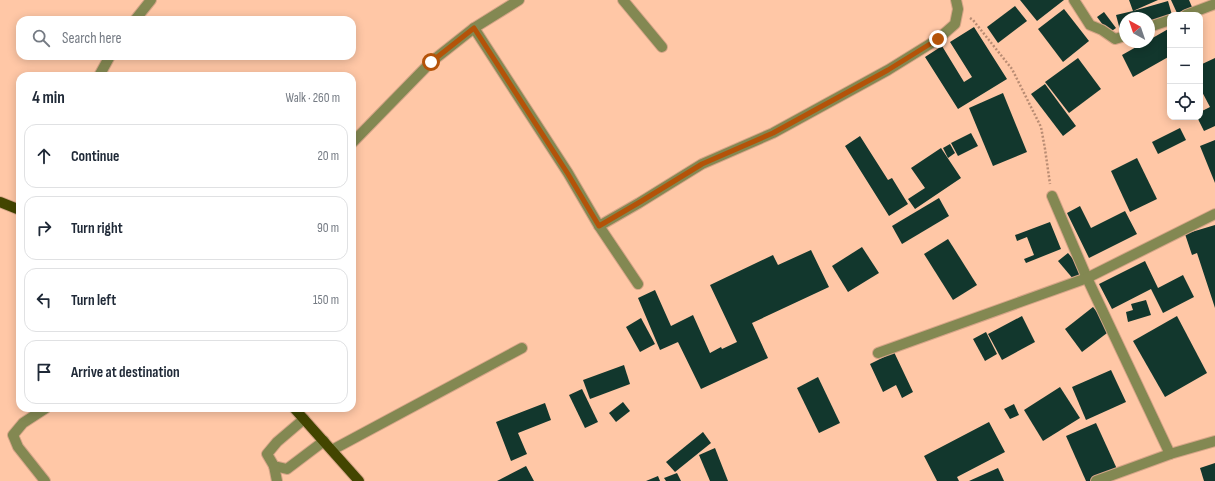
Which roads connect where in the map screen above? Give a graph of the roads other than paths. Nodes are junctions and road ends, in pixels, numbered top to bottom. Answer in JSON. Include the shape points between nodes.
{"nodes":[{"id":1,"x":151,"y":0,"type":"edge"},
{"id":2,"x":519,"y":0,"type":"edge"},
{"id":3,"x":623,"y":0,"type":"edge"},
{"id":4,"x":1074,"y":0,"type":"edge"},
{"id":5,"x":1215,"y":4,"type":"edge"},
{"id":6,"x":957,"y":5,"type":"edge"},
{"id":7,"x":1194,"y":12,"type":"edge"},
{"id":8,"x":138,"y":16,"type":"edge"},
{"id":9,"x":1167,"y":21,"type":"edge"},
{"id":10,"x":1155,"y":25,"type":"edge"},
{"id":11,"x":474,"y":28,"type":"junction"},
{"id":12,"x":1119,"y":38,"type":"edge"},
{"id":13,"x":662,"y":47,"type":"dead end"},
{"id":14,"x":108,"y":60,"type":"edge"},
{"id":15,"x":101,"y":72,"type":"edge"},
{"id":16,"x":356,"y":139,"type":"edge"},
{"id":17,"x":1052,"y":196,"type":"road end"},
{"id":18,"x":0,"y":202,"type":"edge"},
{"id":19,"x":16,"y":208,"type":"edge"},
{"id":20,"x":1215,"y":214,"type":"edge"},
{"id":21,"x":599,"y":226,"type":"junction"},
{"id":22,"x":1087,"y":278,"type":"junction"},
{"id":23,"x":638,"y":284,"type":"dead end"},
{"id":24,"x":522,"y":348,"type":"dead end"},
{"id":25,"x":878,"y":353,"type":"dead end"},
{"id":26,"x":40,"y":412,"type":"edge"},
{"id":27,"x":298,"y":412,"type":"edge"},
{"id":28,"x":304,"y":419,"type":"junction"},
{"id":29,"x":324,"y":441,"type":"junction"},
{"id":30,"x":1215,"y":441,"type":"edge"},
{"id":31,"x":332,"y":450,"type":"junction"},
{"id":32,"x":1170,"y":454,"type":"junction"},
{"id":33,"x":274,"y":466,"type":"junction"},
{"id":34,"x":45,"y":481,"type":"edge"},
{"id":35,"x":277,"y":481,"type":"edge"},
{"id":36,"x":359,"y":481,"type":"edge"},
{"id":37,"x":1096,"y":481,"type":"edge"}],
"edges":[{"from":1,"to":8,"type":"street"},
{"from":2,"to":11,"type":"street"},
{"from":3,"to":13,"type":"street"},
{"from":4,"to":12,"type":"street","via":[[1090,25],[1115,39]]},
{"from":5,"to":7,"type":"street"},
{"from":6,"to":21,"type":"street","via":[[955,24],[938,39],[888,70],[773,133],[702,164]]},
{"from":9,"to":10,"type":"street"},
{"from":11,"to":16,"type":"street","via":[[431,62]]},
{"from":11,"to":21,"type":"street"},
{"from":14,"to":15,"type":"street"},
{"from":17,"to":22,"type":"street"},
{"from":18,"to":19,"type":"main road"},
{"from":20,"to":22,"type":"street"},
{"from":21,"to":23,"type":"street"},
{"from":22,"to":25,"type":"street"},
{"from":22,"to":32,"type":"street"},
{"from":24,"to":31,"type":"street"},
{"from":26,"to":34,"type":"street","via":[[23,423],[13,436],[18,447]]},
{"from":27,"to":28,"type":"main road"},
{"from":28,"to":29,"type":"main road"},
{"from":28,"to":33,"type":"street","via":[[267,454]]},
{"from":29,"to":31,"type":"main road"},
{"from":29,"to":33,"type":"street","via":[[287,468]]},
{"from":30,"to":32,"type":"street"},
{"from":31,"to":36,"type":"main road"},
{"from":32,"to":37,"type":"street"},
{"from":33,"to":35,"type":"street"}]}
